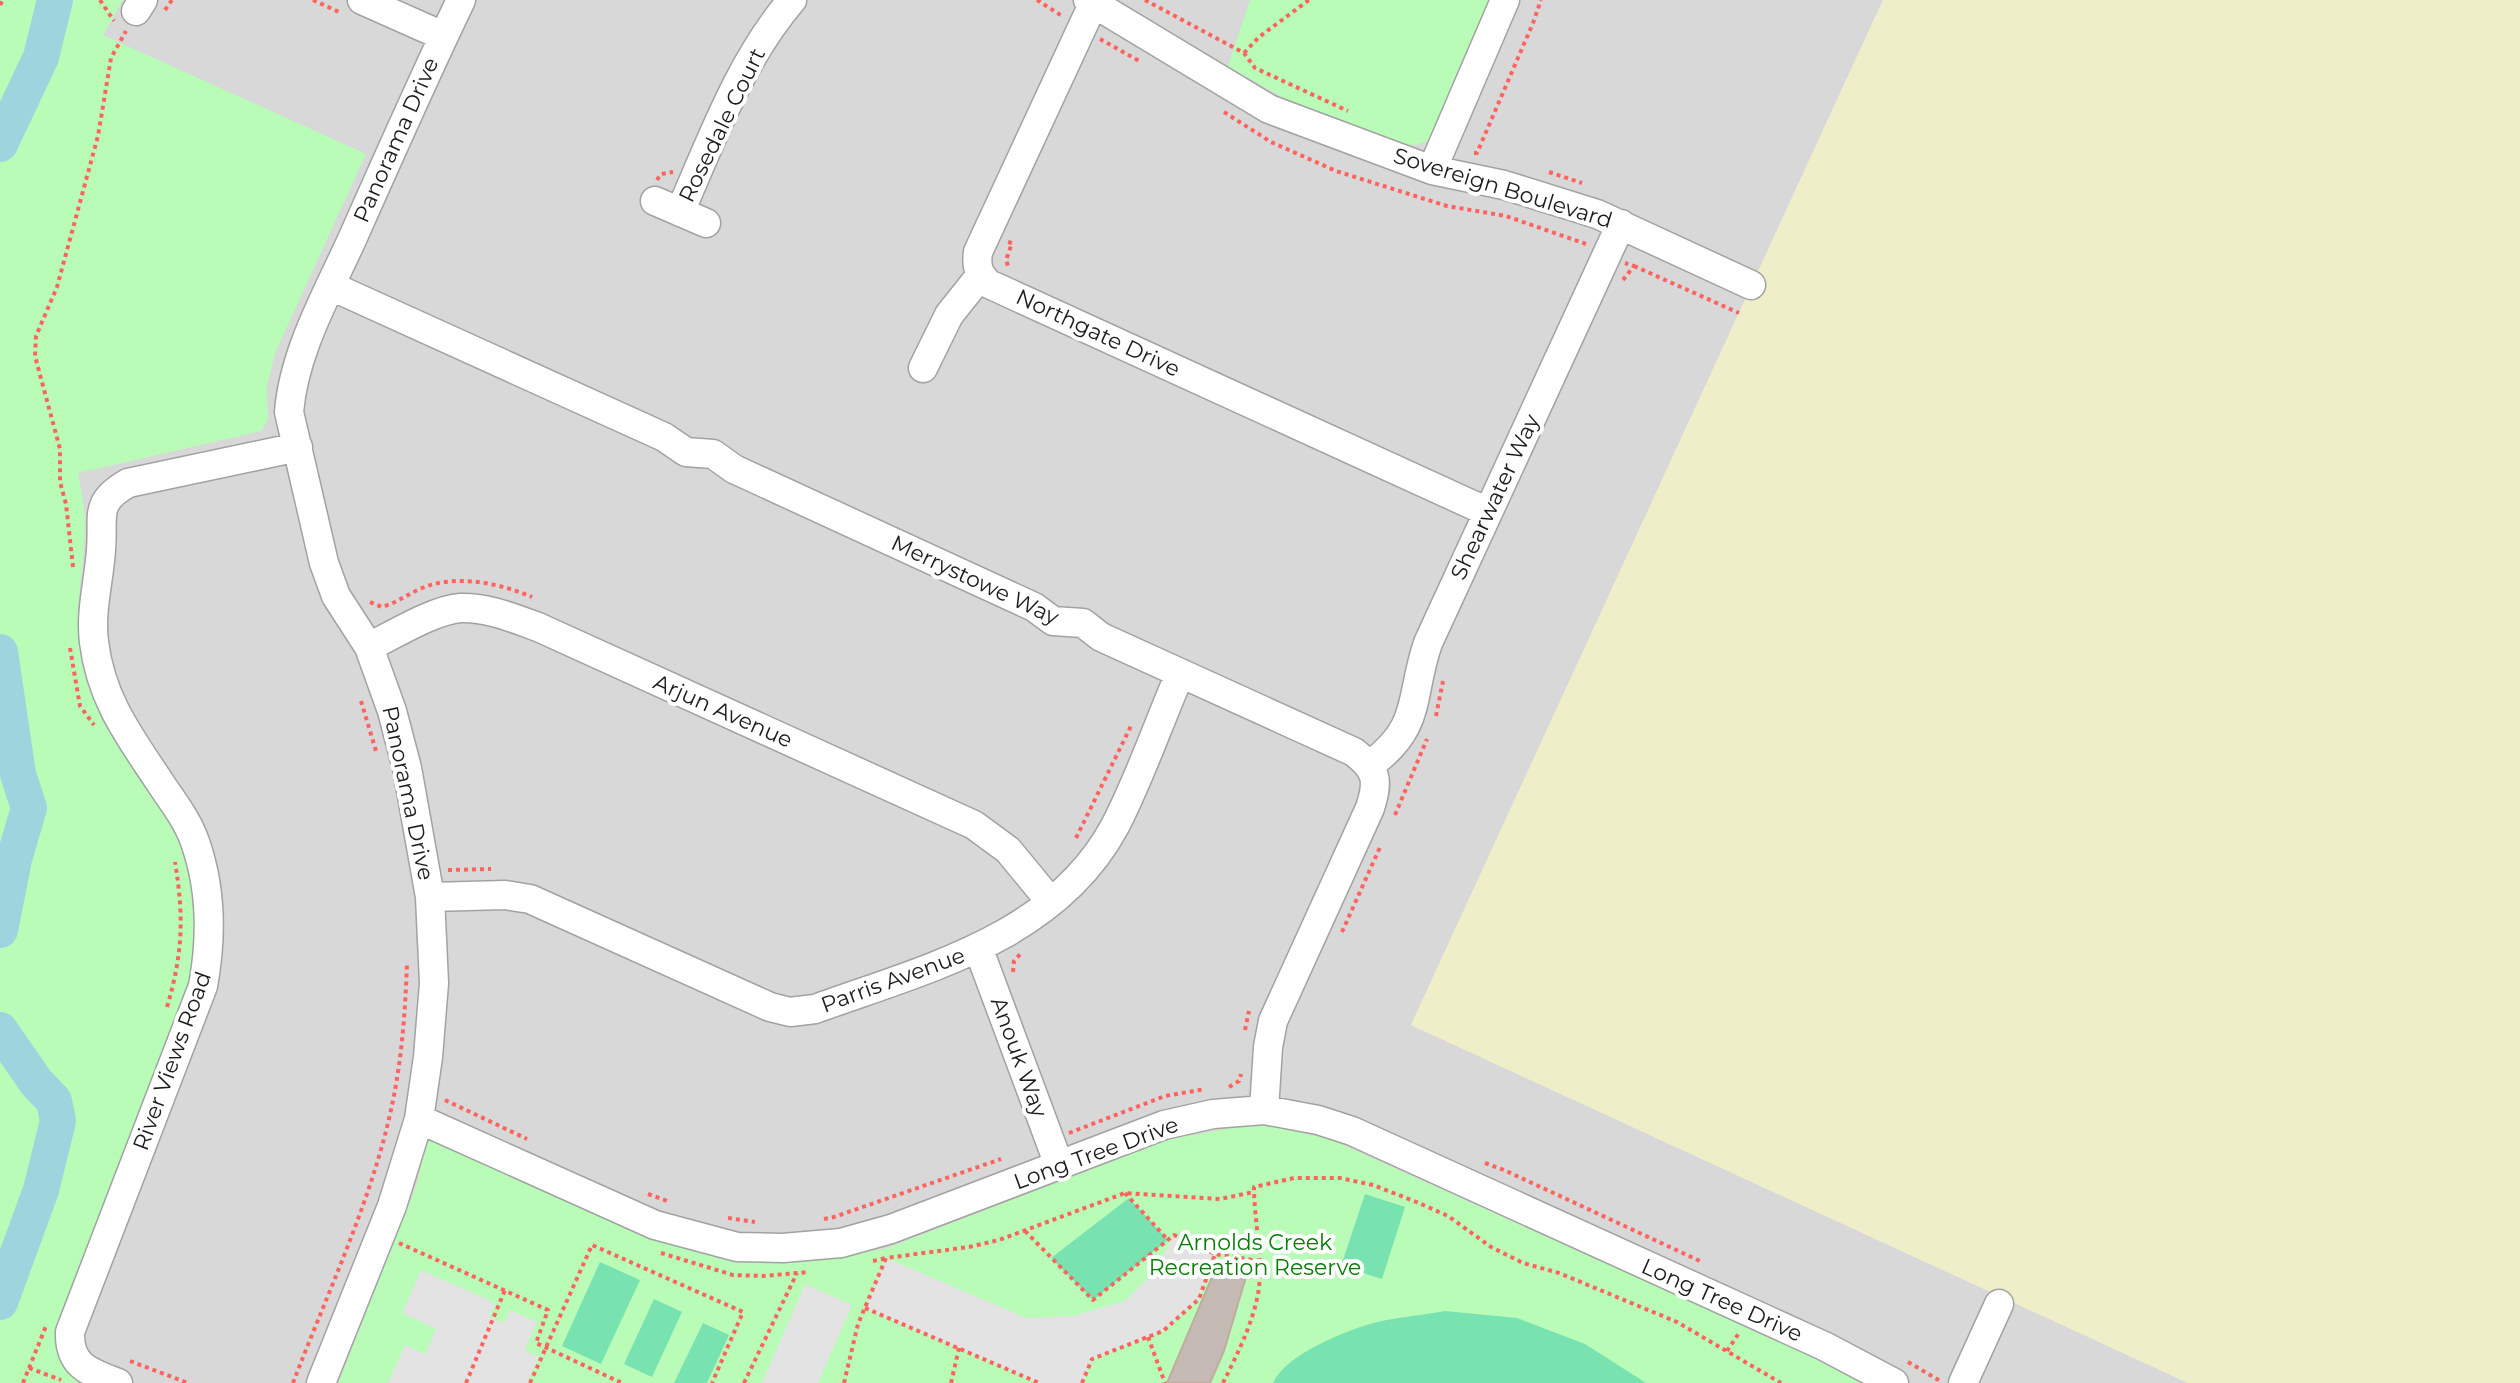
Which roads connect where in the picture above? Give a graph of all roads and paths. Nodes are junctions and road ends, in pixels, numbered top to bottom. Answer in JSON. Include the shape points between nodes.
{"nodes":[{"id":1,"x":3,"y":0,"type":"edge"},
{"id":2,"x":362,"y":0,"type":"edge"},
{"id":3,"x":461,"y":0,"type":"edge"},
{"id":4,"x":792,"y":0,"type":"edge"},
{"id":5,"x":1145,"y":0,"type":"edge"},
{"id":6,"x":1309,"y":0,"type":"edge"},
{"id":7,"x":1505,"y":0,"type":"edge"},
{"id":8,"x":1541,"y":0,"type":"edge"},
{"id":9,"x":1090,"y":2,"type":"edge"},
{"id":10,"x":0,"y":5,"type":"edge"},
{"id":11,"x":443,"y":36,"type":"junction"},
{"id":12,"x":1244,"y":53,"type":"junction"},
{"id":13,"x":1361,"y":117,"type":"dead end"},
{"id":14,"x":1437,"y":158,"type":"junction"},
{"id":15,"x":680,"y":212,"type":"dead end"},
{"id":16,"x":1621,"y":224,"type":"junction"},
{"id":17,"x":987,"y":233,"type":"junction"},
{"id":18,"x":1634,"y":266,"type":"dead end"},
{"id":19,"x":1017,"y":274,"type":"dead end"},
{"id":20,"x":980,"y":276,"type":"junction"},
{"id":21,"x":1751,"y":285,"type":"dead end"},
{"id":22,"x":331,"y":286,"type":"junction"},
{"id":23,"x":1739,"y":313,"type":"dead end"},
{"id":24,"x":923,"y":368,"type":"dead end"},
{"id":25,"x":298,"y":447,"type":"junction"},
{"id":26,"x":1488,"y":512,"type":"junction"},
{"id":27,"x":533,"y":598,"type":"dead end"},
{"id":28,"x":366,"y":599,"type":"dead end"},
{"id":29,"x":369,"y":647,"type":"junction"},
{"id":30,"x":1180,"y":674,"type":"junction"},
{"id":31,"x":358,"y":692,"type":"dead end"},
{"id":32,"x":1135,"y":717,"type":"dead end"},
{"id":33,"x":379,"y":762,"type":"dead end"},
{"id":34,"x":1370,"y":765,"type":"junction"},
{"id":35,"x":1072,"y":845,"type":"dead end"},
{"id":36,"x":499,"y":869,"type":"dead end"},
{"id":37,"x":443,"y":897,"type":"junction"},
{"id":38,"x":1050,"y":901,"type":"junction"},
{"id":39,"x":1030,"y":947,"type":"dead end"},
{"id":40,"x":979,"y":950,"type":"junction"},
{"id":41,"x":408,"y":958,"type":"dead end"},
{"id":42,"x":1012,"y":976,"type":"dead end"},
{"id":43,"x":1251,"y":1007,"type":"dead end"},
{"id":44,"x":1245,"y":1034,"type":"dead end"},
{"id":45,"x":1243,"y":1065,"type":"dead end"},
{"id":46,"x":441,"y":1088,"type":"dead end"},
{"id":47,"x":1220,"y":1088,"type":"dead end"},
{"id":48,"x":1206,"y":1089,"type":"dead end"},
{"id":49,"x":1264,"y":1110,"type":"junction"},
{"id":50,"x":419,"y":1119,"type":"junction"},
{"id":51,"x":535,"y":1143,"type":"dead end"},
{"id":52,"x":1055,"y":1153,"type":"junction"},
{"id":53,"x":1008,"y":1157,"type":"dead end"},
{"id":54,"x":644,"y":1192,"type":"dead end"},
{"id":55,"x":1254,"y":1192,"type":"junction"},
{"id":56,"x":1125,"y":1193,"type":"junction"},
{"id":57,"x":671,"y":1203,"type":"dead end"},
{"id":58,"x":725,"y":1218,"type":"dead end"},
{"id":59,"x":822,"y":1219,"type":"dead end"},
{"id":60,"x":764,"y":1222,"type":"dead end"},
{"id":61,"x":1024,"y":1230,"type":"junction"},
{"id":62,"x":395,"y":1236,"type":"dead end"},
{"id":63,"x":1168,"y":1240,"type":"junction"},
{"id":64,"x":659,"y":1253,"type":"dead end"},
{"id":65,"x":1215,"y":1254,"type":"junction"},
{"id":66,"x":886,"y":1258,"type":"junction"},
{"id":67,"x":872,"y":1261,"type":"dead end"},
{"id":68,"x":1259,"y":1261,"type":"junction"},
{"id":69,"x":820,"y":1271,"type":"dead end"},
{"id":70,"x":797,"y":1273,"type":"junction"},
{"id":71,"x":505,"y":1290,"type":"junction"},
{"id":72,"x":1999,"y":1304,"type":"dead end"},
{"id":73,"x":865,"y":1308,"type":"junction"},
{"id":74,"x":1148,"y":1337,"type":"junction"},
{"id":75,"x":546,"y":1348,"type":"junction"},
{"id":76,"x":959,"y":1348,"type":"junction"},
{"id":77,"x":29,"y":1368,"type":"dead end"},
{"id":78,"x":121,"y":1371,"type":"edge"},
{"id":79,"x":69,"y":1383,"type":"edge"},
{"id":80,"x":188,"y":1383,"type":"edge"},
{"id":81,"x":293,"y":1383,"type":"edge"},
{"id":82,"x":321,"y":1383,"type":"edge"},
{"id":83,"x":466,"y":1383,"type":"edge"},
{"id":84,"x":530,"y":1383,"type":"edge"},
{"id":85,"x":622,"y":1383,"type":"edge"},
{"id":86,"x":712,"y":1383,"type":"edge"},
{"id":87,"x":744,"y":1383,"type":"edge"},
{"id":88,"x":844,"y":1383,"type":"edge"},
{"id":89,"x":951,"y":1383,"type":"edge"},
{"id":90,"x":1039,"y":1383,"type":"edge"},
{"id":91,"x":1082,"y":1383,"type":"edge"},
{"id":92,"x":1165,"y":1383,"type":"edge"},
{"id":93,"x":1223,"y":1383,"type":"edge"},
{"id":94,"x":1781,"y":1383,"type":"edge"},
{"id":95,"x":1894,"y":1383,"type":"edge"},
{"id":96,"x":1963,"y":1383,"type":"edge"}],
"edges":[{"from":1,"to":10,"type":"path"},
{"from":2,"to":11,"type":"street"},
{"from":3,"to":11,"type":"street","name":"Panorama Drive"},
{"from":4,"to":15,"type":"street","name":"Rosedale Court","via":[[760,43]]},
{"from":5,"to":12,"type":"path"},
{"from":6,"to":12,"type":"path"},
{"from":7,"to":14,"type":"street"},
{"from":8,"to":14,"type":"path","via":[[1477,153]]},
{"from":9,"to":14,"type":"street","name":"Sovereign Boulevard","via":[[1269,109]]},
{"from":9,"to":17,"type":"street"},
{"from":11,"to":22,"type":"street","name":"Panorama Drive"},
{"from":12,"to":13,"type":"path","via":[[1255,68]]},
{"from":14,"to":16,"type":"street","name":"Sovereign Boulevard"},
{"from":16,"to":21,"type":"street","name":"Sovereign Boulevard"},
{"from":16,"to":26,"type":"street","name":"Shearwater Way"},
{"from":17,"to":19,"type":"path","via":[[1012,243],[1006,260]]},
{"from":17,"to":20,"type":"street","via":[[978,252]]},
{"from":18,"to":23,"type":"path"},
{"from":20,"to":24,"type":"street","via":[[949,315]]},
{"from":20,"to":26,"type":"street","name":"Northgate Drive"},
{"from":22,"to":25,"type":"street","name":"Panorama Drive","via":[[291,387],[289,412]]},
{"from":22,"to":30,"type":"street","name":"Merrystowe Way","via":[[664,437],[686,452],[713,454],[734,469],[1034,607],[1053,621],[1083,623],[1101,637]]},
{"from":25,"to":29,"type":"street","name":"Panorama Drive","via":[[324,563],[336,596]]},
{"from":25,"to":78,"type":"street","name":"River Views Road","via":[[128,483],[103,504],[93,638],[99,669],[119,721],[194,839],[210,912],[203,986],[70,1332],[76,1361],[88,1371]]},
{"from":26,"to":34,"type":"street","name":"Shearwater Way","via":[[1428,643],[1400,739]]},
{"from":27,"to":28,"type":"path","via":[[491,584],[464,582],[424,587],[382,607]]},
{"from":29,"to":37,"type":"street","name":"Panorama Drive"},
{"from":29,"to":38,"type":"street","name":"Arjun Avenue","via":[[459,608],[499,612],[974,825],[1008,850]]},
{"from":30,"to":34,"type":"street","name":"Merrystowe Way","via":[[1354,752]]},
{"from":30,"to":38,"type":"street","name":"Parris Avenue","via":[[1115,825],[1077,878]]},
{"from":31,"to":33,"type":"path"},
{"from":32,"to":35,"type":"path"},
{"from":34,"to":49,"type":"street","via":[[1375,792],[1370,808],[1273,1021]]},
{"from":36,"to":37,"type":"path","via":[[448,870]]},
{"from":37,"to":40,"type":"street","name":"Parris Avenue","via":[[530,899],[790,1012],[815,1009]]},
{"from":37,"to":50,"type":"street","name":"Panorama Drive"},
{"from":38,"to":40,"type":"street","name":"Parris Avenue","via":[[1021,926]]},
{"from":39,"to":42,"type":"path","via":[[1014,961]]},
{"from":40,"to":52,"type":"street","name":"Anouk Way"},
{"from":41,"to":81,"type":"path","via":[[403,1045],[376,1167]]},
{"from":43,"to":44,"type":"path"},
{"from":45,"to":47,"type":"path","via":[[1233,1087]]},
{"from":46,"to":51,"type":"path","via":[[443,1099],[452,1105]]},
{"from":48,"to":52,"type":"path","via":[[1165,1096],[1077,1129]]},
{"from":49,"to":52,"type":"street","name":"Long Tree Drive","via":[[1213,1114]]},
{"from":49,"to":95,"type":"street","name":"Long Tree Drive","via":[[1352,1131],[1824,1346]]},
{"from":50,"to":52,"type":"street","name":"Long Tree Drive","via":[[655,1225],[737,1247],[841,1243],[891,1229]]},
{"from":50,"to":82,"type":"street","name":"Panorama Drive","via":[[392,1206]]},
{"from":53,"to":59,"type":"path"},
{"from":54,"to":57,"type":"path"},
{"from":55,"to":56,"type":"path","via":[[1220,1199]]},
{"from":55,"to":68,"type":"path"},
{"from":55,"to":94,"type":"path","via":[[1254,1187],[1294,1178],[1340,1178],[1373,1185],[1448,1216],[1523,1263],[1677,1322]]},
{"from":56,"to":61,"type":"path"},
{"from":56,"to":63,"type":"path"},
{"from":58,"to":60,"type":"path"},
{"from":61,"to":63,"type":"path","via":[[1093,1300]]},
{"from":61,"to":66,"type":"path","via":[[969,1247]]},
{"from":62,"to":71,"type":"path","via":[[393,1241]]},
{"from":63,"to":65,"type":"path","via":[[1174,1235]]},
{"from":64,"to":70,"type":"path","via":[[733,1275]]},
{"from":65,"to":68,"type":"path"},
{"from":65,"to":74,"type":"path","via":[[1199,1299],[1163,1331]]},
{"from":66,"to":67,"type":"path"},
{"from":66,"to":73,"type":"path"},
{"from":68,"to":93,"type":"path","via":[[1258,1293]]},
{"from":69,"to":70,"type":"path"},
{"from":70,"to":87,"type":"path"},
{"from":71,"to":75,"type":"path","via":[[548,1310],[536,1343]]},
{"from":71,"to":83,"type":"path"},
{"from":72,"to":96,"type":"street"},
{"from":73,"to":76,"type":"path"},
{"from":73,"to":88,"type":"path"},
{"from":74,"to":91,"type":"path","via":[[1092,1359]]},
{"from":74,"to":92,"type":"path"},
{"from":75,"to":84,"type":"path"},
{"from":75,"to":85,"type":"path"},
{"from":75,"to":86,"type":"path","via":[[592,1245],[743,1312]]},
{"from":76,"to":89,"type":"path"},
{"from":76,"to":90,"type":"path"},
{"from":77,"to":79,"type":"path"},
{"from":78,"to":80,"type":"path"}]}
